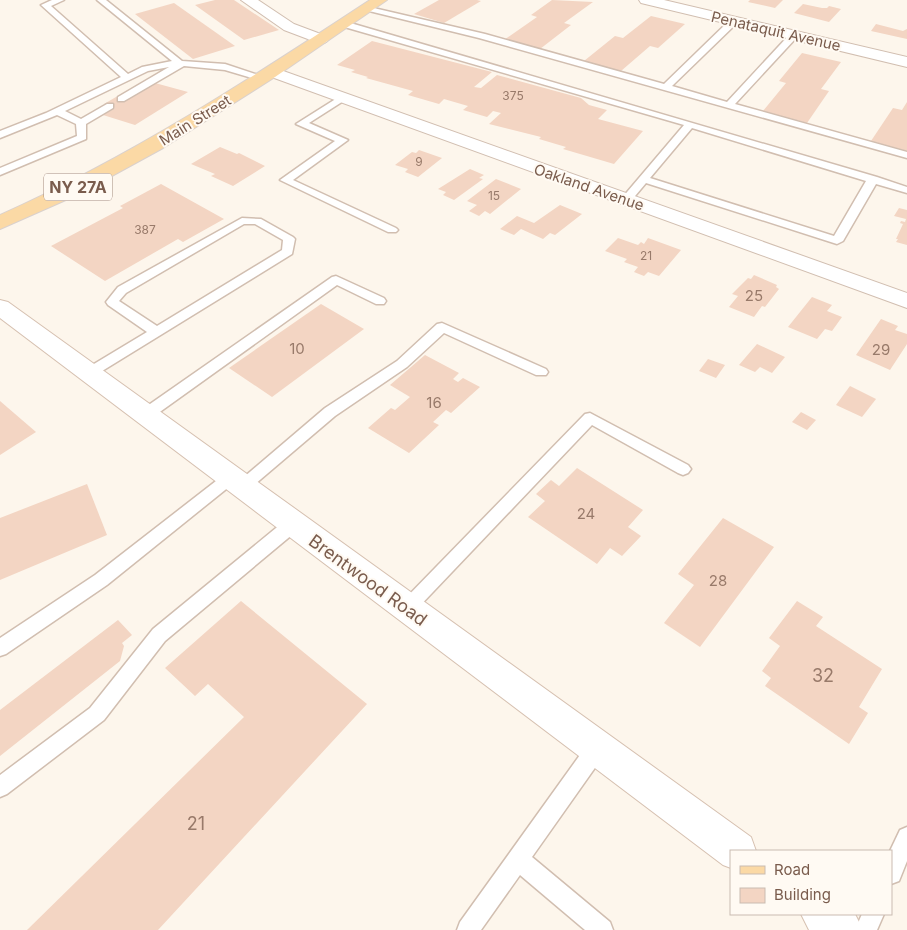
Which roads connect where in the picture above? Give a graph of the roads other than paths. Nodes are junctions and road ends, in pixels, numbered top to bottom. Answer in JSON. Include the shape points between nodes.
{"nodes":[{"id":1,"x":60,"y":0,"type":"edge"},
{"id":2,"x":101,"y":0,"type":"edge"},
{"id":3,"x":248,"y":0,"type":"edge"},
{"id":4,"x":646,"y":0,"type":"edge"},
{"id":5,"x":374,"y":4,"type":"edge"},
{"id":6,"x":734,"y":21,"type":"junction"},
{"id":7,"x":344,"y":24,"type":"junction"},
{"id":8,"x":794,"y":35,"type":"junction"},
{"id":9,"x":320,"y":40,"type":"junction"},
{"id":10,"x":907,"y":62,"type":"edge"},
{"id":11,"x":181,"y":64,"type":"junction"},
{"id":12,"x":267,"y":75,"type":"junction"},
{"id":13,"x":127,"y":77,"type":"junction"},
{"id":14,"x":666,"y":87,"type":"junction"},
{"id":15,"x":342,"y":98,"type":"junction"},
{"id":16,"x":121,"y":99,"type":"dead end"},
{"id":17,"x":729,"y":105,"type":"junction"},
{"id":18,"x":110,"y":106,"type":"dead end"},
{"id":19,"x":57,"y":111,"type":"junction"},
{"id":20,"x":81,"y":123,"type":"junction"},
{"id":21,"x":690,"y":124,"type":"junction"},
{"id":22,"x":0,"y":135,"type":"edge"},
{"id":23,"x":907,"y":156,"type":"edge"},
{"id":24,"x":0,"y":172,"type":"edge"},
{"id":25,"x":644,"y":178,"type":"junction"},
{"id":26,"x":872,"y":180,"type":"junction"},
{"id":27,"x":907,"y":190,"type":"edge"},
{"id":28,"x":626,"y":200,"type":"junction"},
{"id":29,"x":0,"y":223,"type":"edge"},
{"id":30,"x":392,"y":230,"type":"dead end"},
{"id":31,"x":380,"y":301,"type":"dead end"},
{"id":32,"x":907,"y":301,"type":"edge"},
{"id":33,"x":0,"y":307,"type":"edge"},
{"id":34,"x":157,"y":332,"type":"junction"},
{"id":35,"x":541,"y":372,"type":"dead end"},
{"id":36,"x":89,"y":373,"type":"junction"},
{"id":37,"x":145,"y":415,"type":"junction"},
{"id":38,"x":683,"y":469,"type":"dead end"},
{"id":39,"x":236,"y":482,"type":"junction"},
{"id":40,"x":293,"y":524,"type":"junction"},
{"id":41,"x":407,"y":608,"type":"junction"},
{"id":42,"x":0,"y":648,"type":"edge"},
{"id":43,"x":597,"y":748,"type":"junction"},
{"id":44,"x":0,"y":787,"type":"edge"},
{"id":45,"x":907,"y":837,"type":"edge"},
{"id":46,"x":735,"y":850,"type":"edge"},
{"id":47,"x":518,"y":859,"type":"junction"},
{"id":48,"x":892,"y":872,"type":"edge"},
{"id":49,"x":822,"y":915,"type":"edge"},
{"id":50,"x":873,"y":915,"type":"edge"},
{"id":51,"x":468,"y":930,"type":"edge"},
{"id":52,"x":602,"y":930,"type":"edge"},
{"id":53,"x":843,"y":930,"type":"edge"},
{"id":54,"x":866,"y":930,"type":"edge"}],
"edges":[{"from":1,"to":13,"type":"lane","via":[[45,5]]},
{"from":2,"to":11,"type":"lane"},
{"from":3,"to":9,"type":"street","via":[[289,27]]},
{"from":4,"to":6,"type":"street","name":"Penataquit Avenue"},
{"from":5,"to":7,"type":"main road","name":"Main Street","number":"NY 27A"},
{"from":5,"to":14,"type":"lane"},
{"from":6,"to":8,"type":"street","name":"Penataquit Avenue"},
{"from":6,"to":14,"type":"lane"},
{"from":7,"to":9,"type":"main road","name":"Main Street","number":"NY 27A"},
{"from":7,"to":21,"type":"lane"},
{"from":8,"to":10,"type":"street","name":"Penataquit Avenue"},
{"from":8,"to":17,"type":"lane"},
{"from":9,"to":12,"type":"main road","name":"Main Street","number":"NY 27A"},
{"from":11,"to":12,"type":"lane","via":[[220,66]]},
{"from":11,"to":13,"type":"lane","via":[[144,69]]},
{"from":11,"to":16,"type":"lane"},
{"from":12,"to":15,"type":"street","name":"Oakland Avenue"},
{"from":12,"to":29,"type":"main road","name":"Main Street","number":"NY 27A","via":[[153,146]]},
{"from":13,"to":19,"type":"lane"},
{"from":14,"to":17,"type":"lane"},
{"from":15,"to":28,"type":"street","name":"Oakland Avenue"},
{"from":15,"to":30,"type":"lane","via":[[301,124],[342,140],[285,180]]},
{"from":17,"to":23,"type":"lane"},
{"from":18,"to":20,"type":"lane"},
{"from":19,"to":20,"type":"lane"},
{"from":19,"to":22,"type":"lane"},
{"from":20,"to":24,"type":"lane","via":[[82,137]]},
{"from":21,"to":25,"type":"lane"},
{"from":21,"to":26,"type":"lane"},
{"from":25,"to":26,"type":"lane","via":[[837,241]]},
{"from":25,"to":28,"type":"lane"},
{"from":26,"to":27,"type":"lane"},
{"from":28,"to":32,"type":"street","name":"Oakland Avenue"},
{"from":31,"to":37,"type":"lane","via":[[336,280]]},
{"from":33,"to":36,"type":"street","name":"Brentwood Road"},
{"from":34,"to":34,"type":"lane","via":[[288,252],[289,239],[257,221],[242,221],[122,290],[112,302]]},
{"from":34,"to":36,"type":"lane"},
{"from":35,"to":39,"type":"lane","via":[[442,327],[402,364],[330,412]]},
{"from":36,"to":37,"type":"street","name":"Brentwood Road"},
{"from":37,"to":39,"type":"street","name":"Brentwood Road"},
{"from":38,"to":41,"type":"lane","via":[[590,418]]},
{"from":39,"to":40,"type":"street","name":"Brentwood Road"},
{"from":39,"to":42,"type":"lane"},
{"from":40,"to":41,"type":"street","name":"Brentwood Road"},
{"from":40,"to":44,"type":"lane","via":[[159,636],[98,714]]},
{"from":41,"to":43,"type":"street","name":"Brentwood Road"},
{"from":43,"to":46,"type":"street","name":"Brentwood Road"},
{"from":43,"to":47,"type":"lane"},
{"from":45,"to":48,"type":"lane"},
{"from":47,"to":51,"type":"lane"},
{"from":47,"to":52,"type":"lane"},
{"from":49,"to":53,"type":"street"},
{"from":50,"to":54,"type":"lane"}]}
